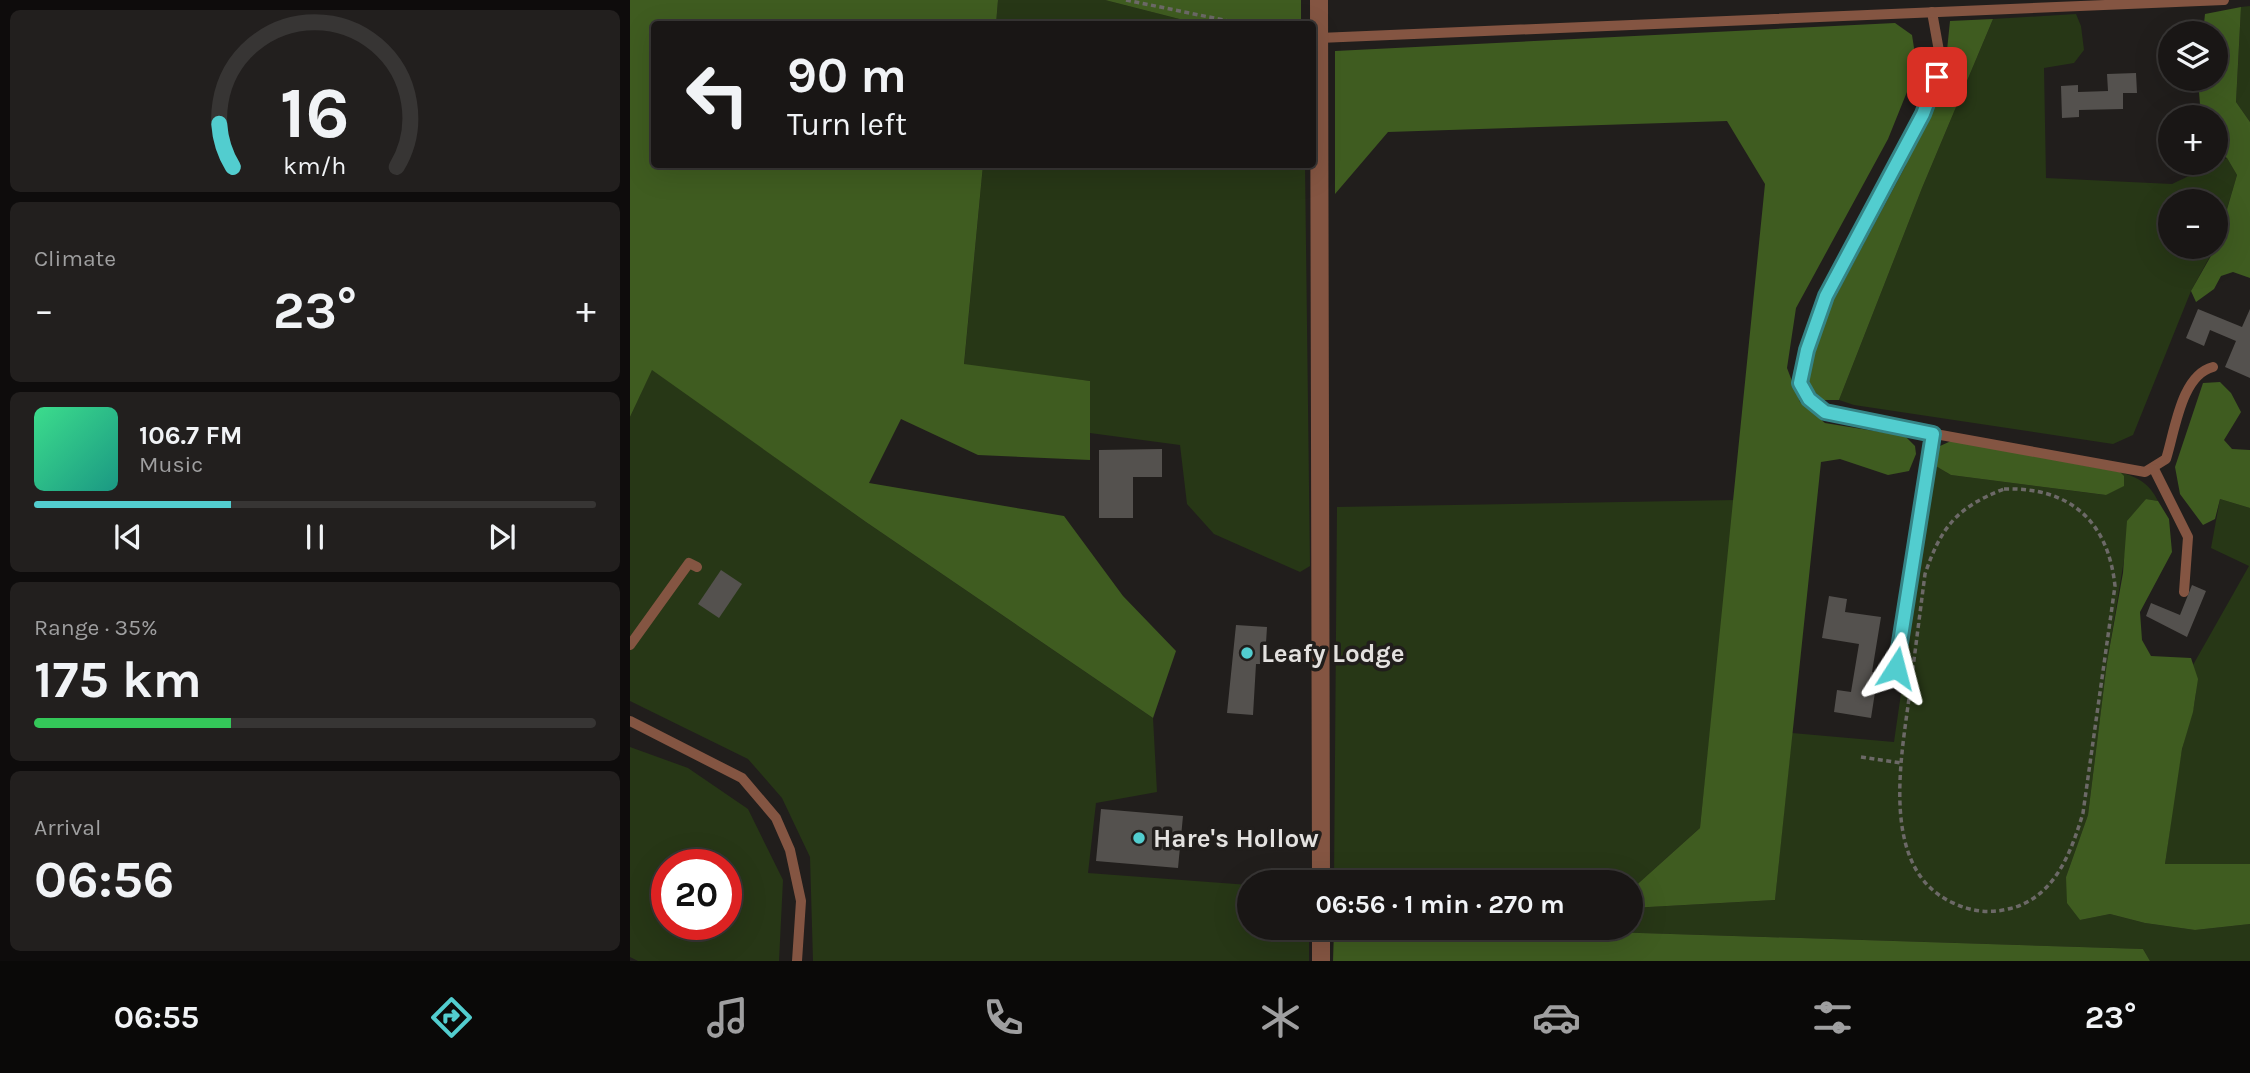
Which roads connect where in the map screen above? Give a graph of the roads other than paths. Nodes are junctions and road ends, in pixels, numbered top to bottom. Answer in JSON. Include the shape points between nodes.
{"nodes":[{"id":1,"x":1319,"y":0,"type":"edge"},
{"id":2,"x":2224,"y":0,"type":"edge"},
{"id":3,"x":1932,"y":12,"type":"junction"},
{"id":4,"x":1319,"y":38,"type":"junction"},
{"id":5,"x":2213,"y":367,"type":"dead end"},
{"id":6,"x":1933,"y":434,"type":"junction"},
{"id":7,"x":2154,"y":469,"type":"junction"},
{"id":8,"x":697,"y":567,"type":"dead end"},
{"id":9,"x":2184,"y":592,"type":"dead end"},
{"id":10,"x":630,"y":645,"type":"edge"},
{"id":11,"x":1896,"y":668,"type":"dead end"},
{"id":12,"x":630,"y":721,"type":"edge"},
{"id":13,"x":1321,"y":870,"type":"edge"},
{"id":14,"x":1321,"y":940,"type":"edge"},
{"id":15,"x":797,"y":961,"type":"edge"},
{"id":16,"x":1321,"y":961,"type":"edge"}],
"edges":[{"from":1,"to":4,"type":"street"},
{"from":2,"to":3,"type":"lane"},
{"from":3,"to":4,"type":"lane"},
{"from":3,"to":6,"type":"lane","via":[[1939,51],[1937,77],[1923,114],[1826,296],[1800,383],[1809,399],[1825,412]]},
{"from":4,"to":13,"type":"street"},
{"from":5,"to":7,"type":"lane","via":[[2201,370],[2190,385],[2166,459]]},
{"from":6,"to":7,"type":"lane","via":[[2071,460]]},
{"from":6,"to":11,"type":"lane"},
{"from":7,"to":9,"type":"lane","via":[[2188,537]]},
{"from":8,"to":10,"type":"lane","via":[[689,563]]},
{"from":12,"to":15,"type":"lane","via":[[742,778],[776,818],[790,850],[801,901]]},
{"from":14,"to":16,"type":"street"}]}
